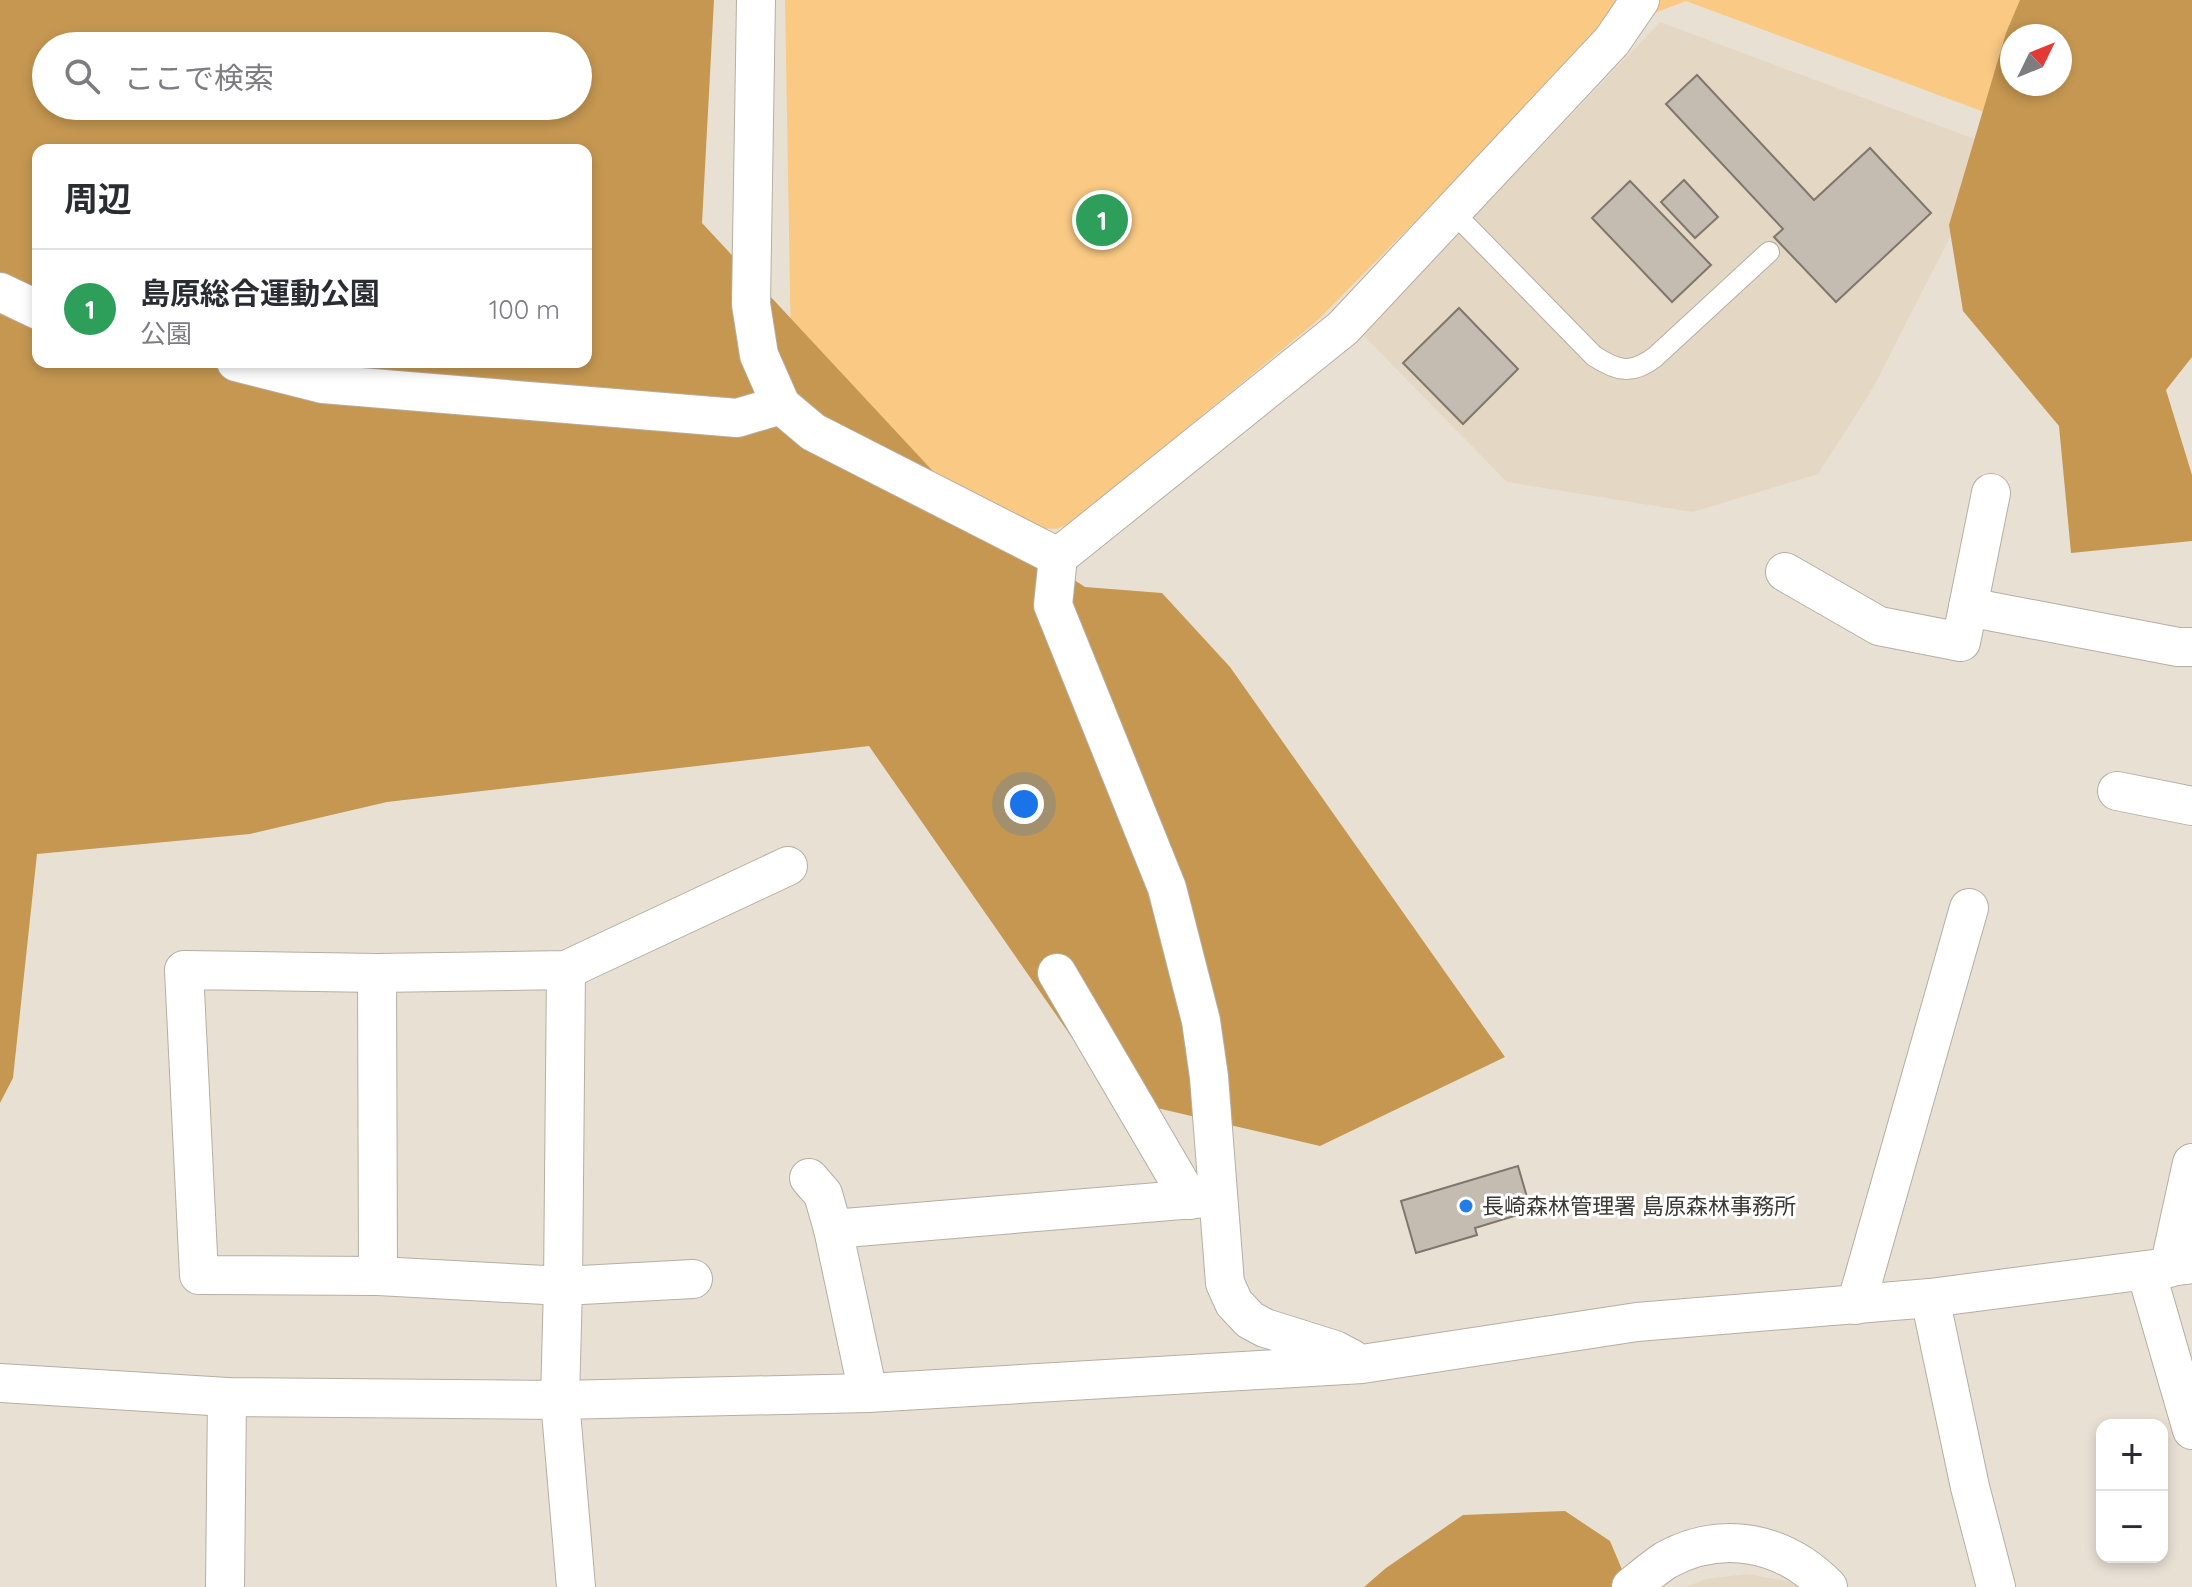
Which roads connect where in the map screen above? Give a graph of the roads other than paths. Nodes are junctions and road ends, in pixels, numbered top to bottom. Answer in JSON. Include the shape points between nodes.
{"nodes":[{"id":1,"x":756,"y":0,"type":"edge"},
{"id":2,"x":1640,"y":0,"type":"edge"},
{"id":3,"x":1452,"y":211,"type":"junction"},
{"id":4,"x":1769,"y":252,"type":"dead end"},
{"id":5,"x":0,"y":292,"type":"edge"},
{"id":6,"x":32,"y":307,"type":"edge"},
{"id":7,"x":260,"y":368,"type":"edge"},
{"id":8,"x":781,"y":405,"type":"junction"},
{"id":9,"x":1991,"y":493,"type":"dead end"},
{"id":10,"x":1058,"y":557,"type":"junction"},
{"id":11,"x":1785,"y":572,"type":"dead end"},
{"id":12,"x":1968,"y":607,"type":"junction"},
{"id":13,"x":2192,"y":647,"type":"edge"},
{"id":14,"x":2117,"y":791,"type":"dead end"},
{"id":15,"x":2192,"y":806,"type":"edge"},
{"id":16,"x":788,"y":866,"type":"dead end"},
{"id":17,"x":1969,"y":908,"type":"dead end"},
{"id":18,"x":566,"y":970,"type":"junction"},
{"id":19,"x":377,"y":973,"type":"junction"},
{"id":20,"x":1057,"y":973,"type":"dead end"},
{"id":21,"x":2192,"y":1163,"type":"edge"},
{"id":22,"x":809,"y":1178,"type":"dead end"},
{"id":23,"x":1204,"y":1198,"type":"junction"},
{"id":24,"x":833,"y":1229,"type":"junction"},
{"id":25,"x":2169,"y":1268,"type":"edge"},
{"id":26,"x":378,"y":1276,"type":"junction"},
{"id":27,"x":693,"y":1279,"type":"dead end"},
{"id":28,"x":563,"y":1286,"type":"junction"},
{"id":29,"x":1930,"y":1298,"type":"junction"},
{"id":30,"x":1856,"y":1305,"type":"junction"},
{"id":31,"x":1362,"y":1364,"type":"junction"},
{"id":32,"x":0,"y":1383,"type":"edge"},
{"id":33,"x":868,"y":1393,"type":"junction"},
{"id":34,"x":227,"y":1397,"type":"junction"},
{"id":35,"x":560,"y":1400,"type":"junction"},
{"id":36,"x":2192,"y":1430,"type":"edge"},
{"id":37,"x":225,"y":1587,"type":"edge"},
{"id":38,"x":576,"y":1587,"type":"edge"},
{"id":39,"x":1631,"y":1587,"type":"edge"},
{"id":40,"x":1828,"y":1587,"type":"edge"},
{"id":41,"x":1996,"y":1587,"type":"edge"}],
"edges":[{"from":1,"to":8,"type":"street","via":[[751,304],[759,355]]},
{"from":2,"to":3,"type":"street","via":[[1612,41]]},
{"from":3,"to":4,"type":"lane","via":[[1594,356],[1620,369],[1646,365]]},
{"from":3,"to":10,"type":"street","via":[[1343,328]]},
{"from":5,"to":6,"type":"street"},
{"from":7,"to":8,"type":"street","via":[[323,384],[721,417],[737,418]]},
{"from":8,"to":10,"type":"street","via":[[813,432]]},
{"from":9,"to":12,"type":"street"},
{"from":10,"to":23,"type":"street","via":[[1053,605],[1167,888],[1197,1006],[1209,1077]]},
{"from":11,"to":12,"type":"street","via":[[1879,626],[1961,642]]},
{"from":12,"to":13,"type":"street"},
{"from":14,"to":15,"type":"street"},
{"from":16,"to":18,"type":"street"},
{"from":17,"to":30,"type":"street"},
{"from":18,"to":19,"type":"street"},
{"from":18,"to":28,"type":"street"},
{"from":19,"to":26,"type":"street"},
{"from":19,"to":26,"type":"street","via":[[184,970],[199,1275]]},
{"from":20,"to":23,"type":"street"},
{"from":21,"to":25,"type":"street"},
{"from":22,"to":24,"type":"street","via":[[823,1194]]},
{"from":23,"to":24,"type":"street"},
{"from":23,"to":31,"type":"street","via":[[1225,1283],[1250,1320]]},
{"from":24,"to":33,"type":"street"},
{"from":25,"to":29,"type":"street"},
{"from":25,"to":36,"type":"street"},
{"from":26,"to":28,"type":"street"},
{"from":27,"to":28,"type":"street"},
{"from":28,"to":35,"type":"street"},
{"from":29,"to":30,"type":"street"},
{"from":29,"to":41,"type":"street"},
{"from":30,"to":31,"type":"street","via":[[1637,1322]]},
{"from":31,"to":33,"type":"street"},
{"from":32,"to":34,"type":"street"},
{"from":33,"to":35,"type":"street"},
{"from":34,"to":35,"type":"street"},
{"from":34,"to":37,"type":"street"},
{"from":35,"to":38,"type":"street"},
{"from":39,"to":40,"type":"street","via":[[1666,1560],[1728,1543],[1762,1545],[1795,1560]]}]}
